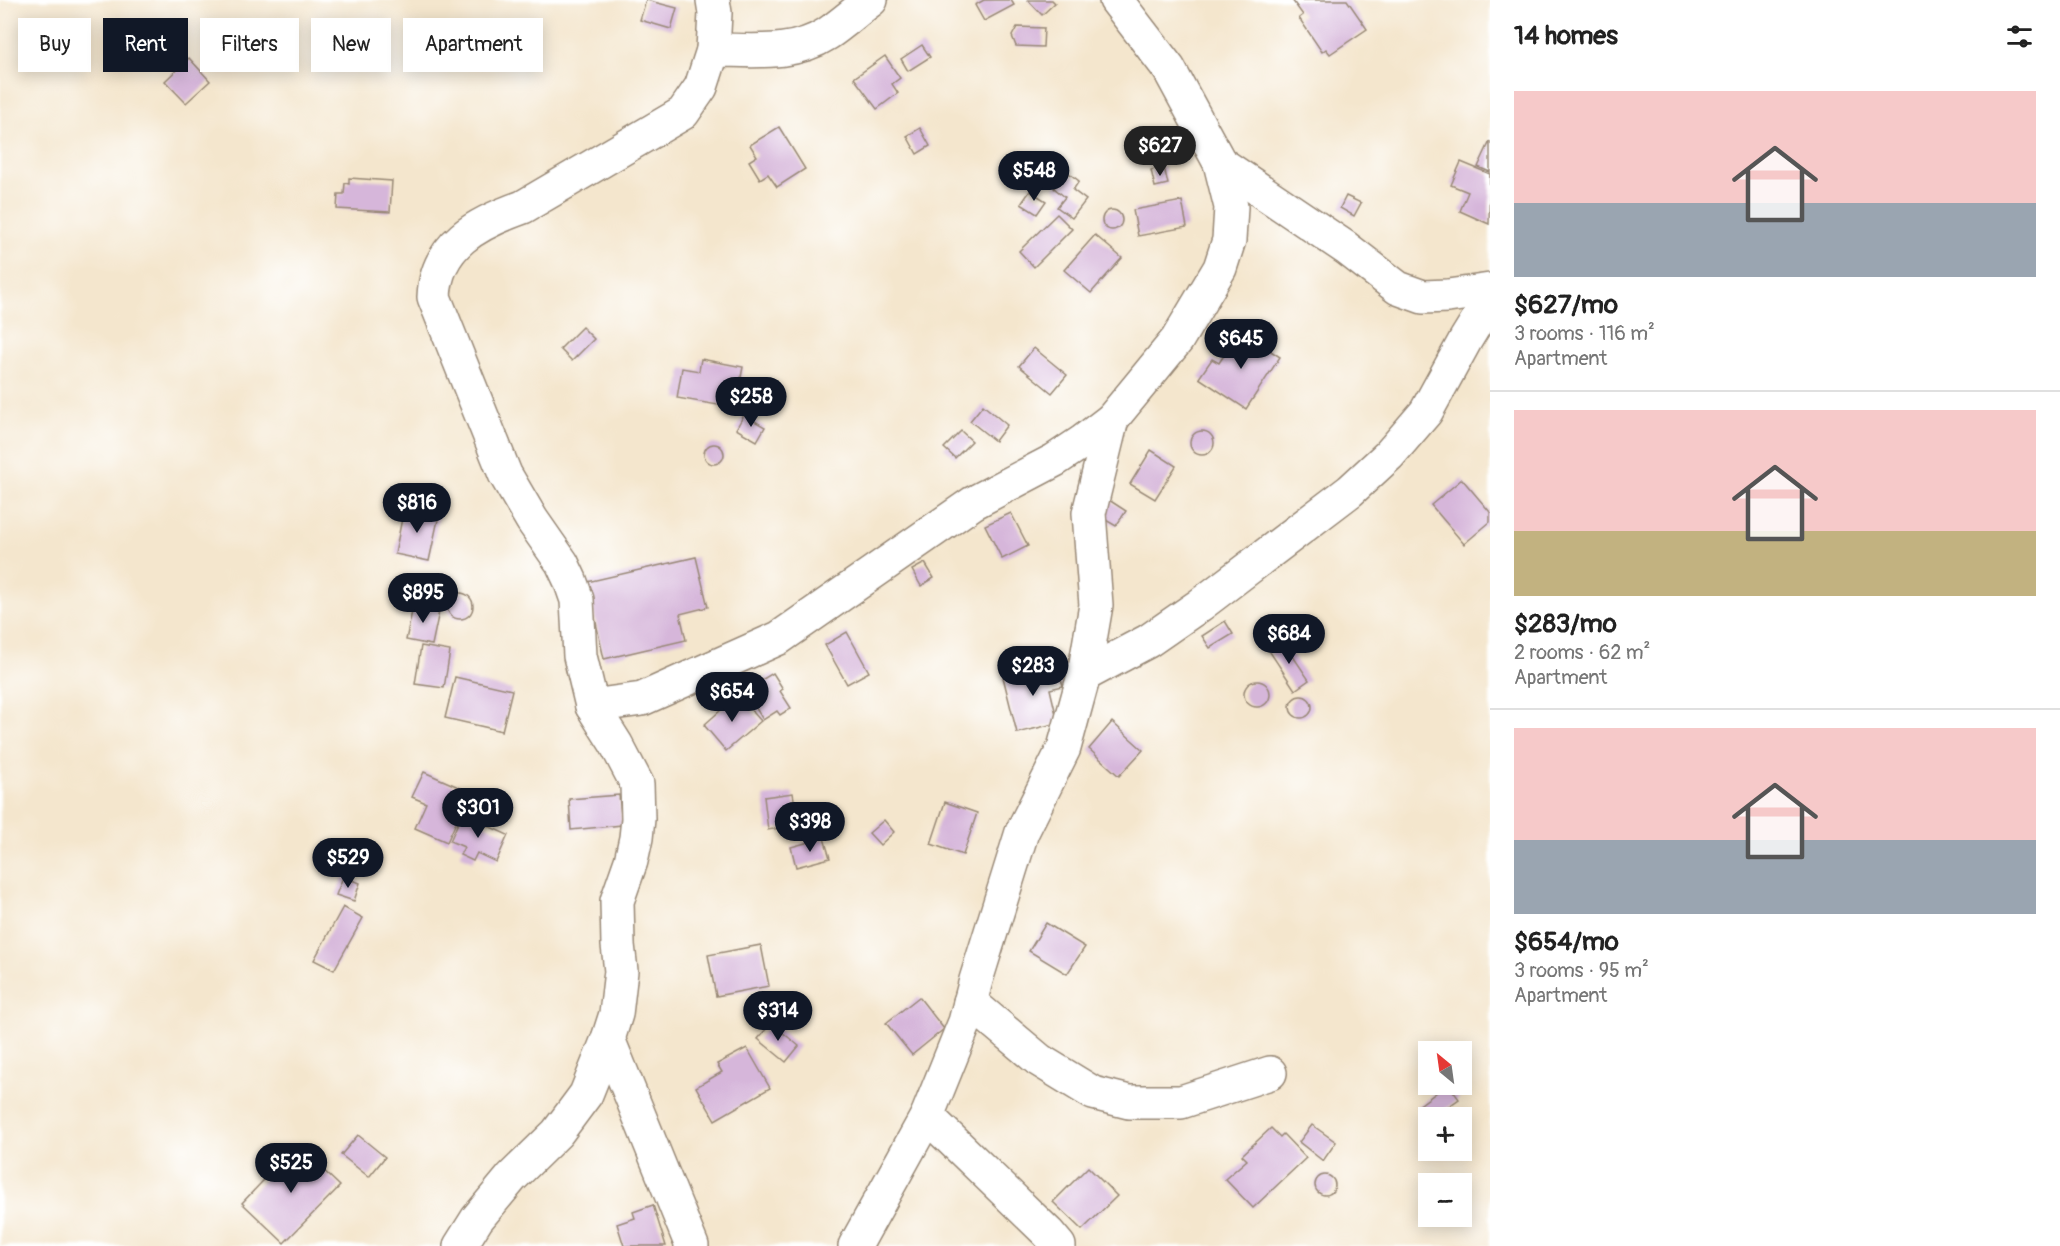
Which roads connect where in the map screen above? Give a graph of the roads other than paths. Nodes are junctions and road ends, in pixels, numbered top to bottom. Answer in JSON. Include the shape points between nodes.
{"nodes":[{"id":1,"x":712,"y":0,"type":"edge"},
{"id":2,"x":871,"y":0,"type":"edge"},
{"id":3,"x":1116,"y":0,"type":"edge"},
{"id":4,"x":713,"y":50,"type":"junction"},
{"id":5,"x":1220,"y":163,"type":"junction"},
{"id":6,"x":1490,"y":290,"type":"edge"},
{"id":7,"x":1490,"y":300,"type":"edge"},
{"id":8,"x":1112,"y":419,"type":"junction"},
{"id":9,"x":1084,"y":675,"type":"junction"},
{"id":10,"x":592,"y":706,"type":"junction"},
{"id":11,"x":970,"y":1002,"type":"junction"},
{"id":12,"x":608,"y":1039,"type":"junction"},
{"id":13,"x":1269,"y":1073,"type":"dead end"},
{"id":14,"x":927,"y":1116,"type":"junction"},
{"id":15,"x":460,"y":1246,"type":"edge"},
{"id":16,"x":692,"y":1246,"type":"edge"},
{"id":17,"x":855,"y":1246,"type":"edge"},
{"id":18,"x":1059,"y":1246,"type":"edge"}],
"edges":[{"from":1,"to":4,"type":"lane"},
{"from":2,"to":4,"type":"lane","via":[[825,35],[802,45],[775,51]]},
{"from":3,"to":5,"type":"lane","via":[[1169,69]]},
{"from":4,"to":10,"type":"lane","via":[[701,87],[683,113],[523,207],[495,217],[451,248],[434,282],[434,297],[505,474],[570,580],[577,600],[580,656]]},
{"from":5,"to":6,"type":"lane","via":[[1398,288],[1424,297]]},
{"from":5,"to":8,"type":"lane","via":[[1231,207],[1229,240],[1220,268],[1178,340]]},
{"from":7,"to":9,"type":"lane","via":[[1426,412],[1350,491],[1148,641]]},
{"from":8,"to":9,"type":"lane","via":[[1089,513],[1096,606]]},
{"from":8,"to":10,"type":"lane","via":[[1055,460],[973,503],[779,638],[642,699]]},
{"from":9,"to":11,"type":"lane","via":[[1064,748],[1022,832]]},
{"from":10,"to":12,"type":"lane","via":[[637,784],[636,838],[617,901],[621,971],[616,1014]]},
{"from":11,"to":13,"type":"lane","via":[[1039,1060],[1093,1093],[1129,1102],[1181,1102]]},
{"from":11,"to":14,"type":"lane"},
{"from":12,"to":15,"type":"lane","via":[[586,1094],[558,1133],[512,1177],[477,1219]]},
{"from":12,"to":16,"type":"lane"},
{"from":14,"to":17,"type":"lane"},
{"from":14,"to":18,"type":"lane"}]}
